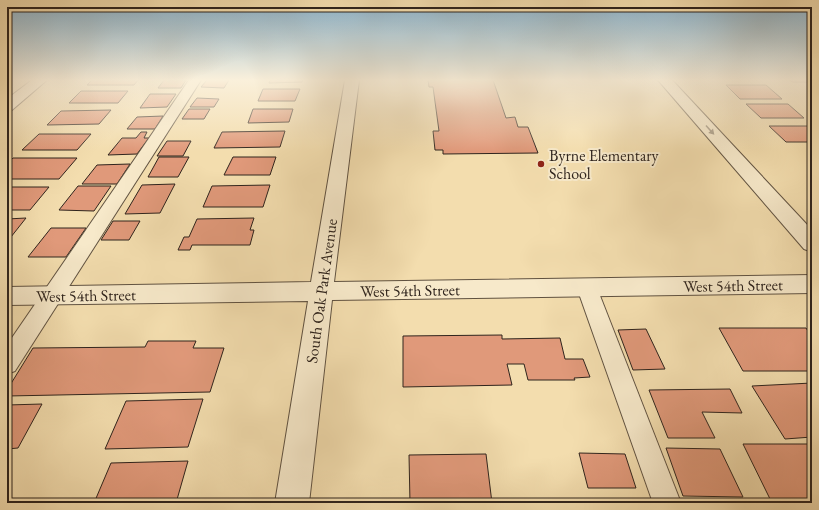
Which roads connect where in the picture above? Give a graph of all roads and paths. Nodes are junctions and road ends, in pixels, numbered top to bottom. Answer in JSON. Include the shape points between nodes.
{"nodes":[{"id":1,"x":179,"y":104,"type":"edge"},
{"id":2,"x":349,"y":104,"type":"edge"},
{"id":3,"x":686,"y":104,"type":"edge"},
{"id":4,"x":812,"y":244,"type":"edge"},
{"id":5,"x":812,"y":284,"type":"edge"},
{"id":6,"x":587,"y":288,"type":"junction"},
{"id":7,"x":321,"y":292,"type":"junction"},
{"id":8,"x":7,"y":296,"type":"edge"},
{"id":9,"x":52,"y":296,"type":"junction"},
{"id":10,"x":7,"y":364,"type":"edge"},
{"id":11,"x":292,"y":503,"type":"edge"},
{"id":12,"x":667,"y":503,"type":"edge"}],
"edges":[{"from":1,"to":9,"type":"lane"},
{"from":2,"to":7,"type":"street","name":"South Oak Park Avenue"},
{"from":3,"to":4,"type":"street","one_way":true},
{"from":5,"to":6,"type":"street","name":"West 54th Street"},
{"from":6,"to":7,"type":"street","name":"West 54th Street"},
{"from":6,"to":12,"type":"lane"},
{"from":7,"to":9,"type":"street","name":"West 54th Street"},
{"from":7,"to":11,"type":"street","name":"South Oak Park Avenue"},
{"from":8,"to":9,"type":"street","name":"West 54th Street"},
{"from":9,"to":10,"type":"lane"}]}
